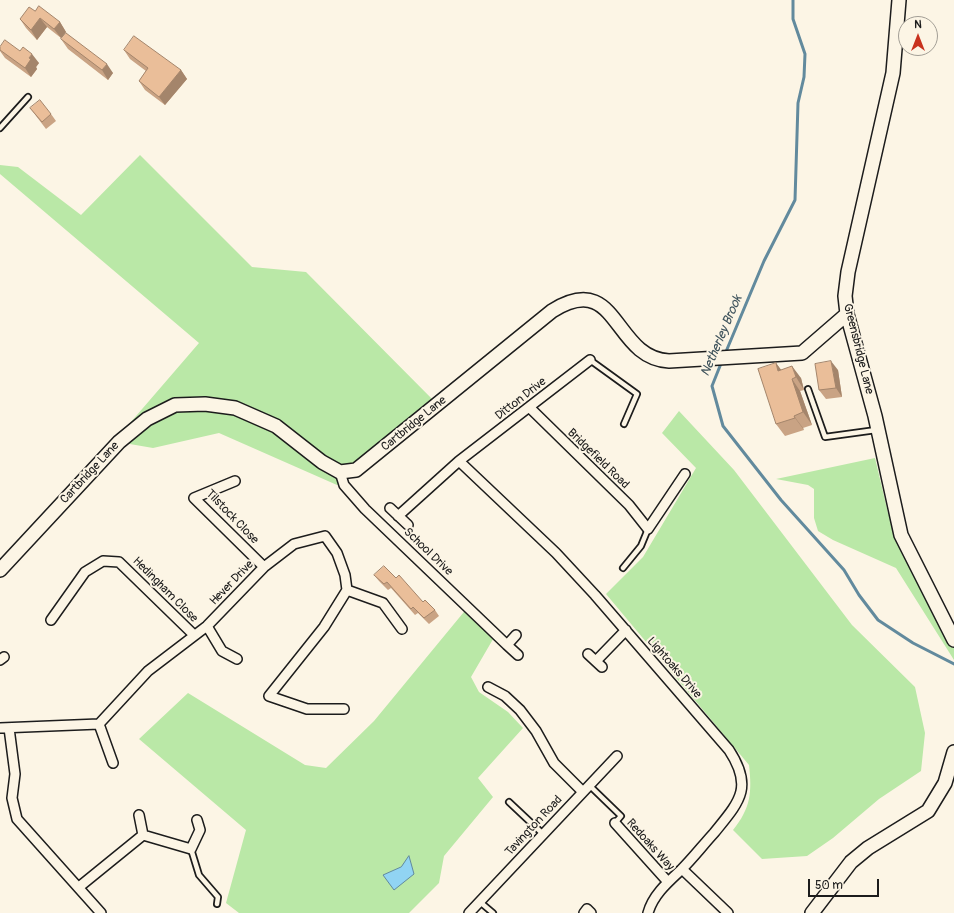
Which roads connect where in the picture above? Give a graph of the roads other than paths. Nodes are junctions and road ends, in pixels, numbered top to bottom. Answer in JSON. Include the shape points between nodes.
{"nodes":[{"id":1,"x":899,"y":0,"type":"edge"},
{"id":2,"x":28,"y":97,"type":"dead end"},
{"id":3,"x":0,"y":128,"type":"edge"},
{"id":4,"x":847,"y":314,"type":"junction"},
{"id":5,"x":590,"y":360,"type":"joint"},
{"id":6,"x":808,"y":389,"type":"dead end"},
{"id":7,"x":530,"y":408,"type":"junction"},
{"id":8,"x":624,"y":424,"type":"dead end"},
{"id":9,"x":878,"y":430,"type":"junction"},
{"id":10,"x":459,"y":461,"type":"junction"},
{"id":11,"x":340,"y":472,"type":"junction"},
{"id":12,"x":685,"y":474,"type":"dead end"},
{"id":13,"x":235,"y":481,"type":"dead end"},
{"id":14,"x":390,"y":508,"type":"dead end"},
{"id":15,"x":398,"y":516,"type":"junction"},
{"id":16,"x":408,"y":525,"type":"dead end"},
{"id":17,"x":648,"y":529,"type":"junction"},
{"id":18,"x":264,"y":567,"type":"junction"},
{"id":19,"x":623,"y":568,"type":"dead end"},
{"id":20,"x":0,"y":570,"type":"edge"},
{"id":21,"x":347,"y":590,"type":"junction"},
{"id":22,"x":51,"y":620,"type":"dead end"},
{"id":23,"x":207,"y":626,"type":"junction"},
{"id":24,"x":402,"y":629,"type":"dead end"},
{"id":25,"x":626,"y":630,"type":"junction"},
{"id":26,"x":516,"y":634,"type":"dead end"},
{"id":27,"x":194,"y":636,"type":"junction"},
{"id":28,"x":954,"y":640,"type":"edge"},
{"id":29,"x":507,"y":645,"type":"junction"},
{"id":30,"x":588,"y":654,"type":"dead end"},
{"id":31,"x":518,"y":655,"type":"dead end"},
{"id":32,"x":237,"y":659,"type":"dead end"},
{"id":33,"x":488,"y":687,"type":"dead end"},
{"id":34,"x":344,"y":709,"type":"dead end"},
{"id":35,"x":99,"y":724,"type":"junction"},
{"id":36,"x":4,"y":728,"type":"edge"},
{"id":37,"x":954,"y":752,"type":"edge"},
{"id":38,"x":617,"y":756,"type":"dead end"},
{"id":39,"x":113,"y":763,"type":"dead end"},
{"id":40,"x":586,"y":788,"type":"junction"},
{"id":41,"x":510,"y":802,"type":"dead end"},
{"id":42,"x":139,"y":815,"type":"dead end"},
{"id":43,"x":197,"y":820,"type":"dead end"},
{"id":44,"x":615,"y":823,"type":"joint"},
{"id":45,"x":543,"y":834,"type":"junction"},
{"id":46,"x":143,"y":835,"type":"junction"},
{"id":47,"x":191,"y":849,"type":"junction"},
{"id":48,"x":682,"y":869,"type":"junction"},
{"id":49,"x":668,"y":882,"type":"junction"},
{"id":50,"x":79,"y":887,"type":"junction"},
{"id":51,"x":480,"y":902,"type":"junction"},
{"id":52,"x":217,"y":904,"type":"dead end"},
{"id":53,"x":101,"y":913,"type":"edge"},
{"id":54,"x":469,"y":913,"type":"edge"},
{"id":55,"x":493,"y":913,"type":"edge"},
{"id":56,"x":584,"y":913,"type":"edge"},
{"id":57,"x":591,"y":913,"type":"edge"},
{"id":58,"x":648,"y":913,"type":"edge"},
{"id":59,"x":728,"y":913,"type":"edge"},
{"id":60,"x":812,"y":913,"type":"edge"}],
"edges":[{"from":1,"to":4,"type":"street","name":"Greensbridge Lane","via":[[893,73],[848,272],[845,296]]},
{"from":2,"to":3,"type":"lane"},
{"from":4,"to":9,"type":"street","name":"Greensbridge Lane","via":[[861,358]]},
{"from":4,"to":11,"type":"street","name":"Cartbridge Lane","via":[[802,353],[659,360],[650,357],[632,343],[608,312],[595,301],[584,298],[570,301],[552,311],[356,470]]},
{"from":5,"to":7,"type":"street","name":"Ditton Drive"},
{"from":5,"to":8,"type":"lane","name":"Ditton Drive","via":[[637,394]]},
{"from":6,"to":9,"type":"lane","via":[[825,437]]},
{"from":7,"to":10,"type":"street","name":"Ditton Drive"},
{"from":7,"to":17,"type":"street","name":"Bridgefield Road","via":[[624,500]]},
{"from":9,"to":28,"type":"street","name":"Greensbridge Lane","via":[[901,535]]},
{"from":10,"to":15,"type":"street","name":"Ditton Drive"},
{"from":10,"to":25,"type":"street","name":"Lightoaks Drive","via":[[556,553]]},
{"from":11,"to":20,"type":"street","name":"Cartbridge Lane","via":[[322,462],[276,426],[235,408],[205,404],[175,405],[147,419],[119,442]]},
{"from":11,"to":29,"type":"street","name":"School Drive","via":[[344,485],[365,509]]},
{"from":12,"to":17,"type":"street"},
{"from":13,"to":18,"type":"street","name":"Tilstock Close","via":[[194,498]]},
{"from":14,"to":15,"type":"street"},
{"from":15,"to":16,"type":"street"},
{"from":17,"to":19,"type":"lane","via":[[641,546]]},
{"from":18,"to":21,"type":"street","name":"Hever Drive","via":[[294,544],[325,536],[337,553]]},
{"from":18,"to":23,"type":"street","name":"Hever Drive"},
{"from":21,"to":24,"type":"street","via":[[383,603]]},
{"from":21,"to":34,"type":"street","via":[[324,627],[269,696],[307,709]]},
{"from":22,"to":27,"type":"street","name":"Hedingham Close","via":[[85,572],[103,561],[119,562]]},
{"from":23,"to":27,"type":"street","name":"Hever Drive"},
{"from":23,"to":32,"type":"street","via":[[222,651]]},
{"from":25,"to":30,"type":"street","via":[[599,664]]},
{"from":25,"to":48,"type":"street","name":"Lightoaks Drive","via":[[729,750],[741,774],[742,788],[737,805]]},
{"from":26,"to":29,"type":"street"},
{"from":27,"to":35,"type":"street","name":"Hever Drive","via":[[148,671]]},
{"from":29,"to":31,"type":"street","name":"School Drive"},
{"from":33,"to":40,"type":"street","via":[[505,696],[520,710],[536,731],[554,764]]},
{"from":35,"to":36,"type":"street"},
{"from":35,"to":39,"type":"street"},
{"from":36,"to":50,"type":"street","via":[[15,774],[12,798],[17,819],[47,855]]},
{"from":37,"to":60,"type":"street","via":[[945,783],[928,811],[868,848],[851,862]]},
{"from":38,"to":40,"type":"street","name":"Tavington Road"},
{"from":40,"to":44,"type":"lane","via":[[621,816]]},
{"from":40,"to":45,"type":"street","name":"Tavington Road"},
{"from":41,"to":45,"type":"lane"},
{"from":42,"to":46,"type":"street"},
{"from":43,"to":47,"type":"street","via":[[200,830]]},
{"from":44,"to":49,"type":"street","name":"Redoaks Way"},
{"from":45,"to":51,"type":"street","name":"Tavington Road"},
{"from":46,"to":47,"type":"street"},
{"from":46,"to":50,"type":"street"},
{"from":47,"to":52,"type":"lane","via":[[199,875],[218,897]]},
{"from":48,"to":49,"type":"street","name":"Lightoaks Drive"},
{"from":48,"to":59,"type":"street"},
{"from":49,"to":58,"type":"street","name":"Lightoaks Drive","via":[[650,905]]},
{"from":50,"to":53,"type":"street"},
{"from":51,"to":54,"type":"street","name":"Tavington Road"},
{"from":51,"to":55,"type":"lane"},
{"from":56,"to":57,"type":"street","via":[[587,909]]}]}
